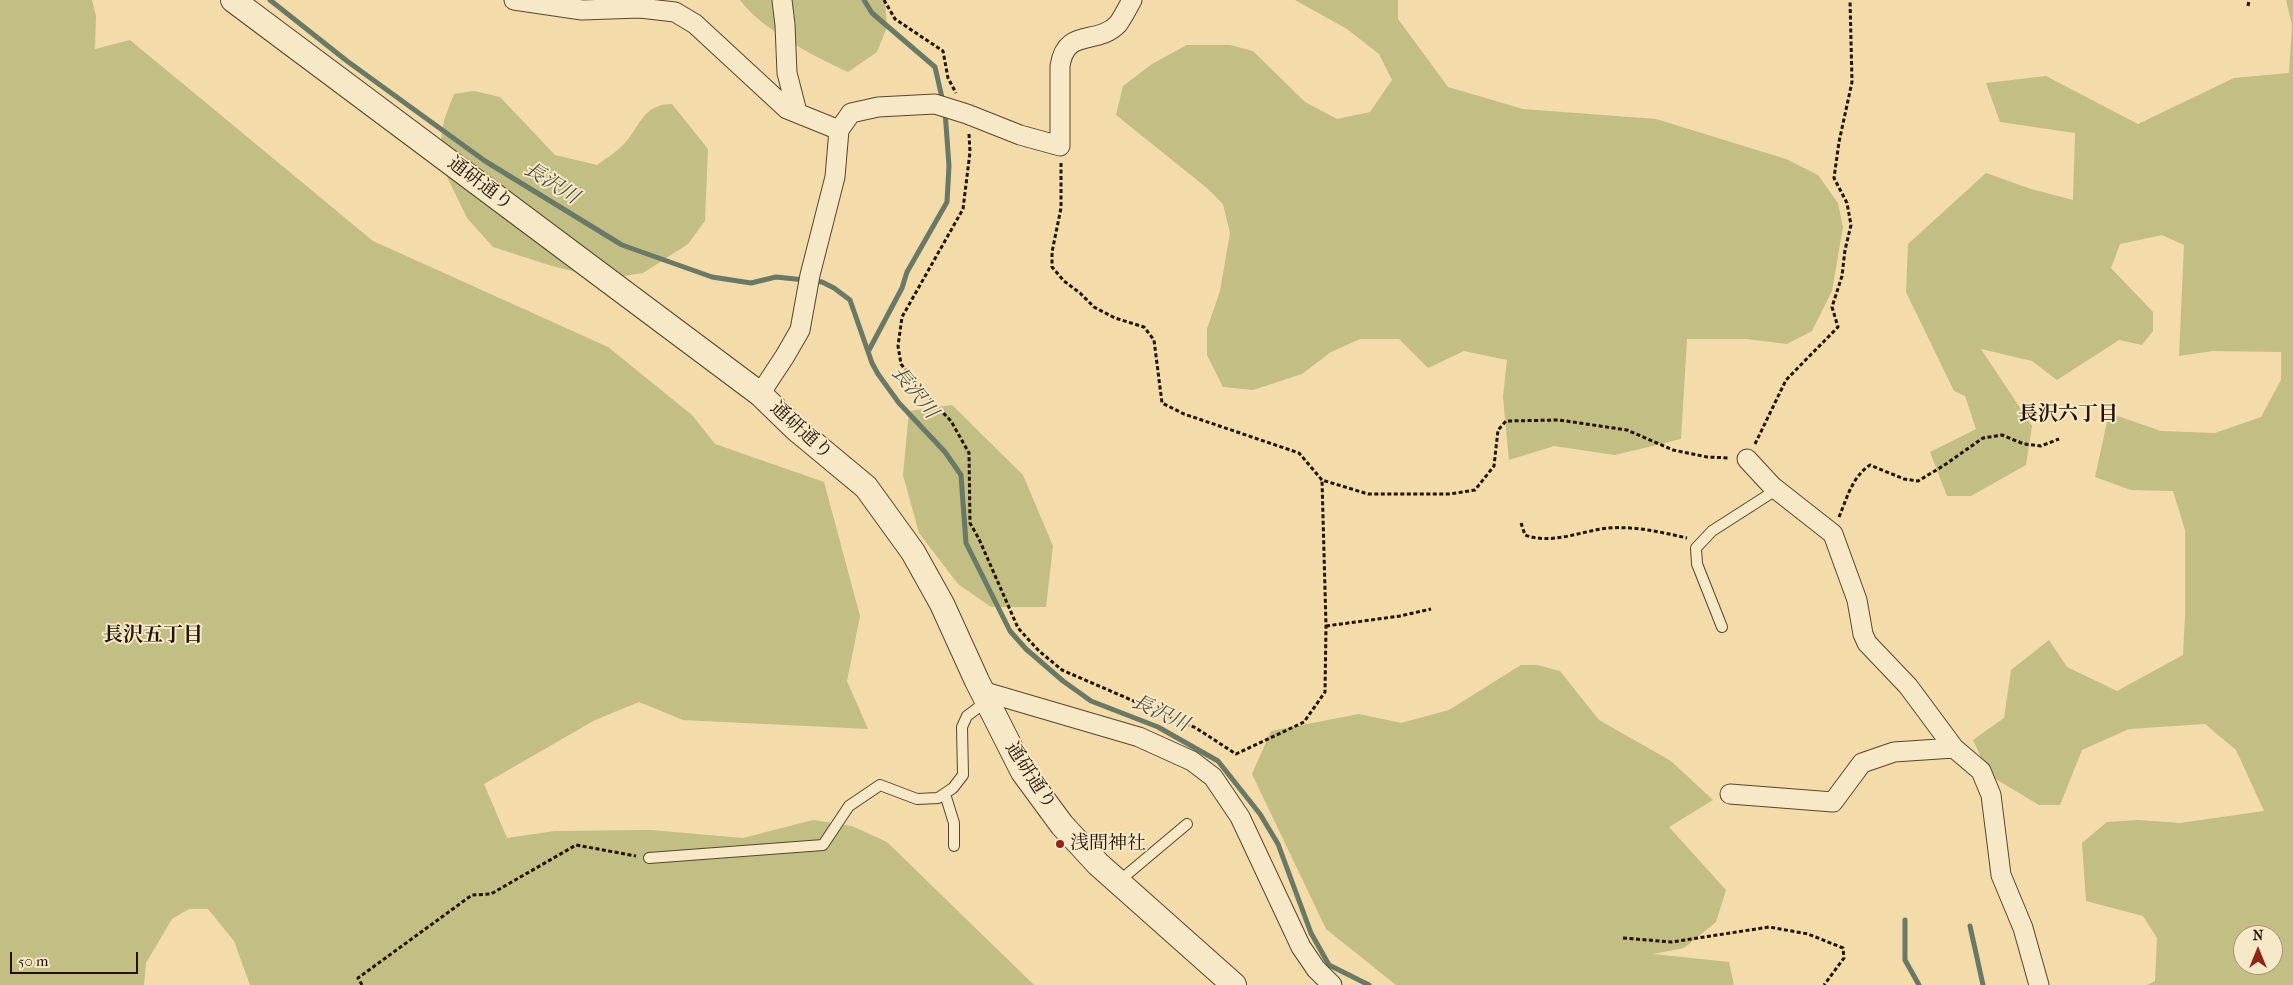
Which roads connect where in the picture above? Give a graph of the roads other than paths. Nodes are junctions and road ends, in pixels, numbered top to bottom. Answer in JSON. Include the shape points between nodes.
{"nodes":[{"id":1,"x":233,"y":0,"type":"edge"},
{"id":2,"x":514,"y":0,"type":"edge"},
{"id":3,"x":782,"y":0,"type":"edge"},
{"id":4,"x":1132,"y":0,"type":"edge"},
{"id":5,"x":797,"y":112,"type":"junction"},
{"id":6,"x":839,"y":130,"type":"junction"},
{"id":7,"x":760,"y":394,"type":"junction"},
{"id":8,"x":1747,"y":459,"type":"road end"},
{"id":9,"x":1776,"y":490,"type":"junction"},
{"id":10,"x":1722,"y":627,"type":"dead end"},
{"id":11,"x":984,"y":696,"type":"junction"},
{"id":12,"x":1954,"y":748,"type":"junction"},
{"id":13,"x":945,"y":794,"type":"junction"},
{"id":14,"x":1730,"y":794,"type":"dead end"},
{"id":15,"x":1187,"y":824,"type":"dead end"},
{"id":16,"x":954,"y":846,"type":"dead end"},
{"id":17,"x":649,"y":858,"type":"road end"},
{"id":18,"x":1118,"y":882,"type":"junction"},
{"id":19,"x":1234,"y":985,"type":"edge"},
{"id":20,"x":1332,"y":985,"type":"edge"},
{"id":21,"x":2039,"y":985,"type":"edge"}],
"edges":[{"from":1,"to":7,"type":"street","name":"通研通り"},
{"from":2,"to":5,"type":"street","via":[[582,10],[640,8],[675,12],[695,24],[787,109]]},
{"from":3,"to":5,"type":"street","via":[[787,73]]},
{"from":4,"to":6,"type":"street","via":[[1118,24],[1103,34],[1072,42],[1062,54],[1060,146],[935,104],[878,107],[851,113]]},
{"from":5,"to":6,"type":"street"},
{"from":6,"to":7,"type":"street","via":[[835,177],[810,275],[800,330]]},
{"from":7,"to":11,"type":"street","name":"通研通り","via":[[866,487],[913,552],[942,604]]},
{"from":8,"to":9,"type":"street"},
{"from":9,"to":10,"type":"lane","via":[[1712,531],[1696,548],[1697,564]]},
{"from":9,"to":12,"type":"street","via":[[1833,534],[1857,600],[1867,643],[1908,686]]},
{"from":11,"to":13,"type":"lane","via":[[966,716],[962,728],[963,775]]},
{"from":11,"to":18,"type":"street","name":"通研通り","via":[[1023,772],[1062,825]]},
{"from":11,"to":20,"type":"street","via":[[1140,737],[1192,761],[1213,778],[1240,817],[1301,947]]},
{"from":12,"to":14,"type":"street","via":[[1894,752],[1862,763],[1833,802]]},
{"from":12,"to":21,"type":"street","via":[[1981,771],[1991,795],[2001,875],[2023,928]]},
{"from":13,"to":16,"type":"lane","via":[[954,823]]},
{"from":13,"to":17,"type":"lane","via":[[917,800],[880,784],[849,806],[823,845]]},
{"from":15,"to":18,"type":"lane"},
{"from":18,"to":19,"type":"street","name":"通研通り"}]}
